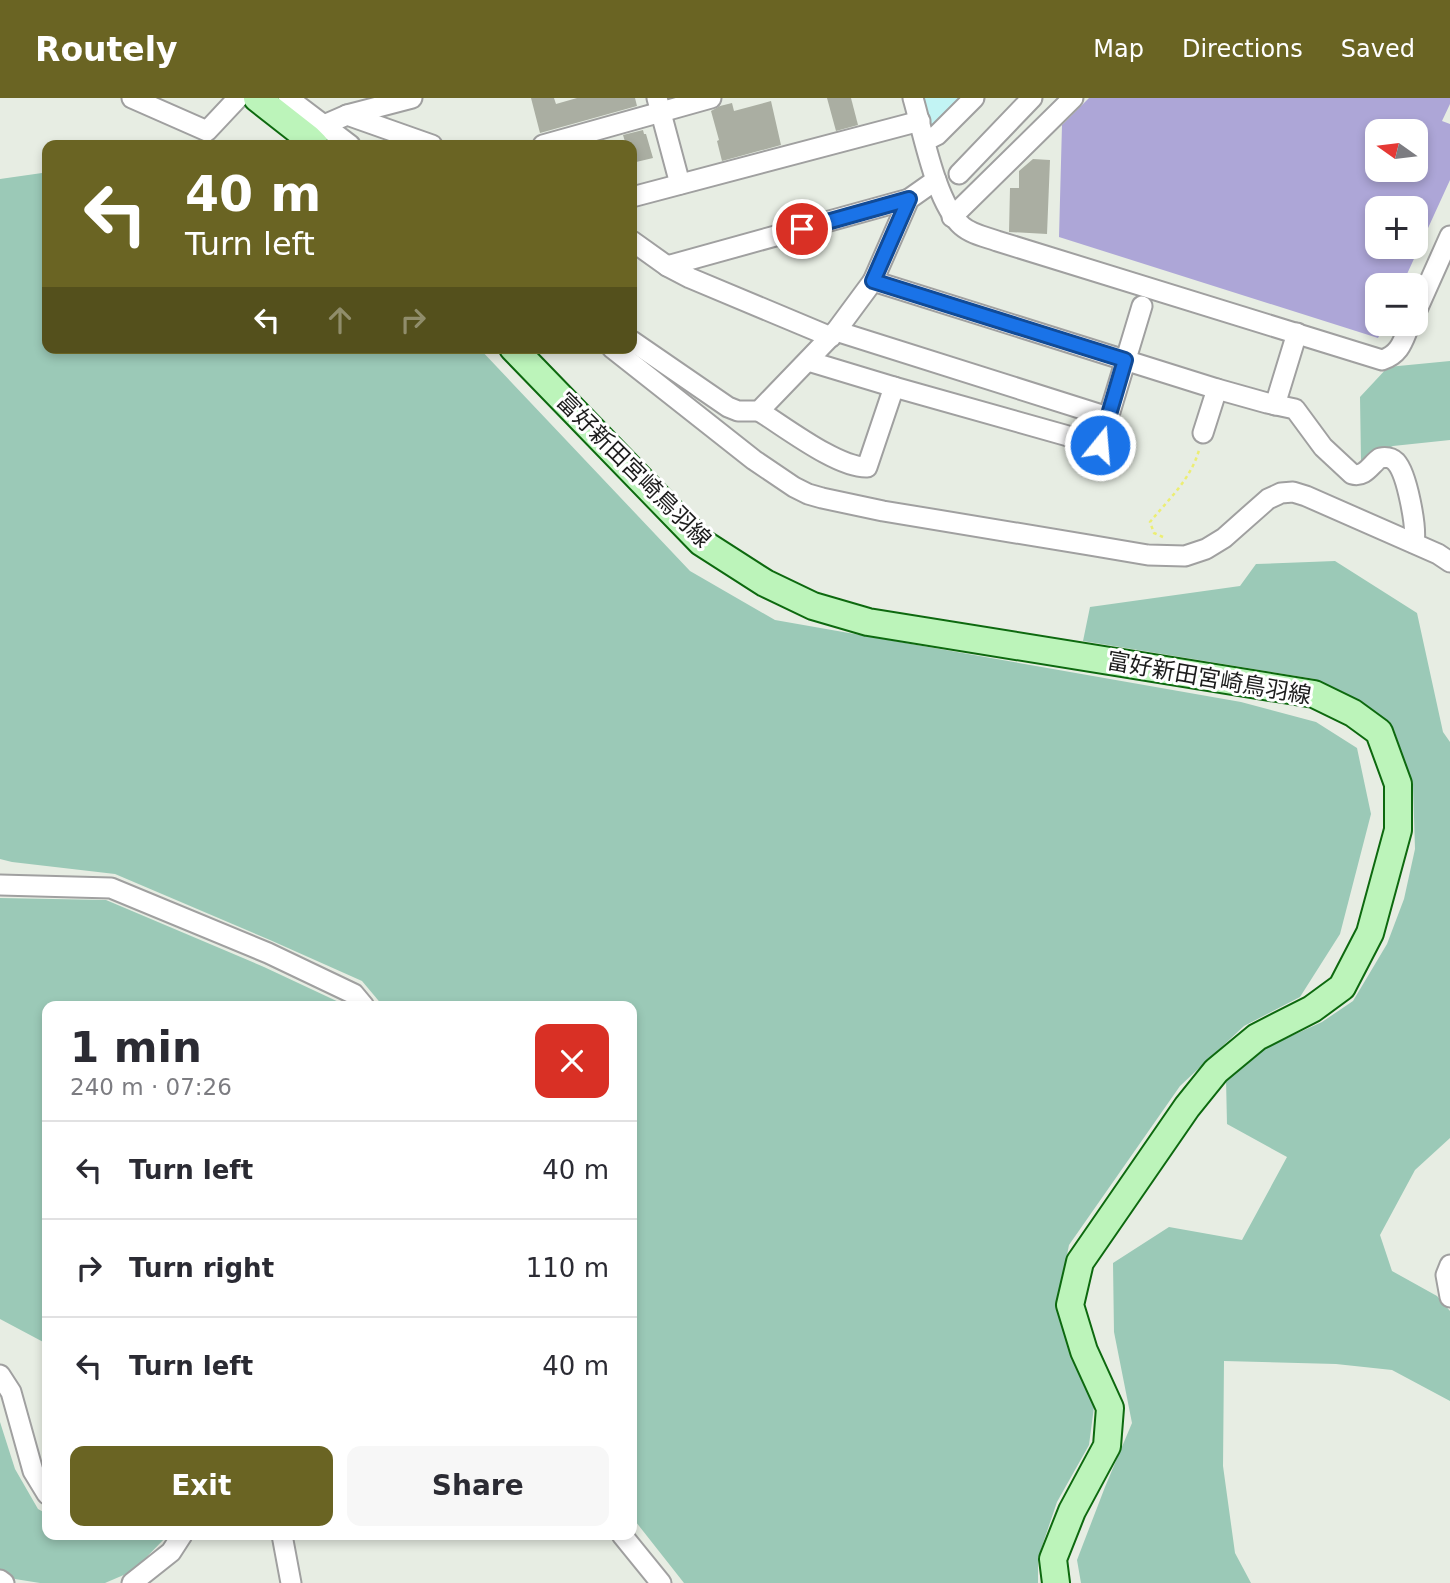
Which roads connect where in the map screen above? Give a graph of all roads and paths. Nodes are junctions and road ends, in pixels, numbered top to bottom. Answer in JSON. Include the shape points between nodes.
{"nodes":[{"id":1,"x":132,"y":98,"type":"edge"},
{"id":2,"x":238,"y":98,"type":"edge"},
{"id":3,"x":257,"y":98,"type":"edge"},
{"id":4,"x":288,"y":98,"type":"edge"},
{"id":5,"x":412,"y":98,"type":"edge"},
{"id":6,"x":711,"y":98,"type":"edge"},
{"id":7,"x":914,"y":98,"type":"edge"},
{"id":8,"x":974,"y":98,"type":"edge"},
{"id":9,"x":1032,"y":98,"type":"edge"},
{"id":10,"x":1073,"y":98,"type":"edge"},
{"id":11,"x":659,"y":105,"type":"edge"},
{"id":12,"x":347,"y":115,"type":"junction"},
{"id":13,"x":920,"y":121,"type":"junction"},
{"id":14,"x":320,"y":135,"type":"edge"},
{"id":15,"x":418,"y":140,"type":"edge"},
{"id":16,"x":558,"y":140,"type":"edge"},
{"id":17,"x":926,"y":141,"type":"junction"},
{"id":18,"x":959,"y":174,"type":"dead end"},
{"id":19,"x":936,"y":180,"type":"junction"},
{"id":20,"x":680,"y":184,"type":"junction"},
{"id":21,"x":637,"y":196,"type":"edge"},
{"id":22,"x":909,"y":199,"type":"junction"},
{"id":23,"x":952,"y":217,"type":"junction"},
{"id":24,"x":1450,"y":236,"type":"edge"},
{"id":25,"x":637,"y":245,"type":"edge"},
{"id":26,"x":667,"y":266,"type":"junction"},
{"id":27,"x":873,"y":281,"type":"junction"},
{"id":28,"x":1428,"y":285,"type":"edge"},
{"id":29,"x":1142,"y":306,"type":"dead end"},
{"id":30,"x":1297,"y":333,"type":"junction"},
{"id":31,"x":834,"y":334,"type":"junction"},
{"id":32,"x":1405,"y":336,"type":"edge"},
{"id":33,"x":637,"y":344,"type":"edge"},
{"id":34,"x":519,"y":354,"type":"edge"},
{"id":35,"x":620,"y":354,"type":"edge"},
{"id":36,"x":1125,"y":360,"type":"junction"},
{"id":37,"x":808,"y":361,"type":"junction"},
{"id":38,"x":894,"y":387,"type":"junction"},
{"id":39,"x":1217,"y":389,"type":"junction"},
{"id":40,"x":1275,"y":405,"type":"junction"},
{"id":41,"x":759,"y":411,"type":"junction"},
{"id":42,"x":1108,"y":417,"type":"junction"},
{"id":43,"x":1203,"y":433,"type":"joint"},
{"id":44,"x":1164,"y":538,"type":"dead end"},
{"id":45,"x":1414,"y":543,"type":"junction"},
{"id":46,"x":1450,"y":562,"type":"edge"},
{"id":47,"x":0,"y":885,"type":"edge"},
{"id":48,"x":360,"y":1001,"type":"edge"},
{"id":49,"x":1450,"y":1265,"type":"edge"},
{"id":50,"x":1450,"y":1297,"type":"edge"},
{"id":51,"x":0,"y":1375,"type":"edge"},
{"id":52,"x":42,"y":1486,"type":"edge"},
{"id":53,"x":179,"y":1540,"type":"edge"},
{"id":54,"x":283,"y":1540,"type":"edge"},
{"id":55,"x":626,"y":1540,"type":"edge"},
{"id":56,"x":132,"y":1583,"type":"edge"},
{"id":57,"x":291,"y":1583,"type":"edge"},
{"id":58,"x":662,"y":1583,"type":"edge"},
{"id":59,"x":1056,"y":1583,"type":"edge"}],
"edges":[{"from":1,"to":2,"type":"street","via":[[207,131]]},
{"from":3,"to":14,"type":"main road"},
{"from":4,"to":14,"type":"street"},
{"from":5,"to":12,"type":"street"},
{"from":6,"to":11,"type":"street"},
{"from":7,"to":13,"type":"street"},
{"from":8,"to":17,"type":"street"},
{"from":9,"to":18,"type":"street"},
{"from":10,"to":23,"type":"street"},
{"from":11,"to":16,"type":"street"},
{"from":11,"to":20,"type":"street"},
{"from":12,"to":14,"type":"street"},
{"from":12,"to":15,"type":"street"},
{"from":13,"to":17,"type":"street"},
{"from":13,"to":20,"type":"street"},
{"from":17,"to":19,"type":"street"},
{"from":19,"to":22,"type":"street"},
{"from":19,"to":23,"type":"street"},
{"from":20,"to":21,"type":"street"},
{"from":22,"to":26,"type":"street"},
{"from":22,"to":27,"type":"street"},
{"from":23,"to":30,"type":"street","via":[[965,229],[997,241]]},
{"from":24,"to":28,"type":"street"},
{"from":25,"to":26,"type":"street"},
{"from":26,"to":31,"type":"street"},
{"from":27,"to":31,"type":"street"},
{"from":27,"to":36,"type":"street"},
{"from":29,"to":36,"type":"street"},
{"from":30,"to":32,"type":"street","via":[[1382,360],[1398,351]]},
{"from":30,"to":40,"type":"street"},
{"from":31,"to":37,"type":"street"},
{"from":31,"to":42,"type":"street"},
{"from":33,"to":41,"type":"street","via":[[729,407]]},
{"from":34,"to":59,"type":"main road","name":"富好新田宮崎鳥羽線","via":[[701,542],[765,583],[813,606],[868,622],[1314,694],[1353,713],[1378,732],[1398,783],[1398,830],[1370,933],[1342,987],[1312,1009],[1257,1037],[1216,1072],[1080,1262],[1070,1305],[1083,1351],[1110,1408],[1107,1446],[1072,1511],[1053,1559]]},
{"from":35,"to":45,"type":"street","via":[[754,460],[822,498],[1148,555],[1185,556],[1224,538],[1268,499],[1293,492]]},
{"from":36,"to":39,"type":"street"},
{"from":36,"to":42,"type":"street"},
{"from":37,"to":38,"type":"street"},
{"from":37,"to":41,"type":"street"},
{"from":38,"to":41,"type":"street","via":[[867,467],[832,457]]},
{"from":38,"to":42,"type":"street","via":[[1100,445]]},
{"from":39,"to":40,"type":"street"},
{"from":39,"to":43,"type":"street"},
{"from":40,"to":45,"type":"street","via":[[1295,409],[1323,447],[1352,474],[1363,474],[1380,458],[1394,460],[1412,506]]},
{"from":43,"to":44,"type":"path","via":[[1184,481],[1150,522],[1154,533]]},
{"from":45,"to":46,"type":"street"},
{"from":47,"to":48,"type":"street","via":[[111,888],[268,953],[354,994]]},
{"from":49,"to":50,"type":"street","via":[[1446,1275]]},
{"from":51,"to":52,"type":"street","via":[[11,1392],[33,1471]]},
{"from":53,"to":56,"type":"street","via":[[171,1552]]},
{"from":54,"to":57,"type":"street"},
{"from":55,"to":58,"type":"street"}]}
